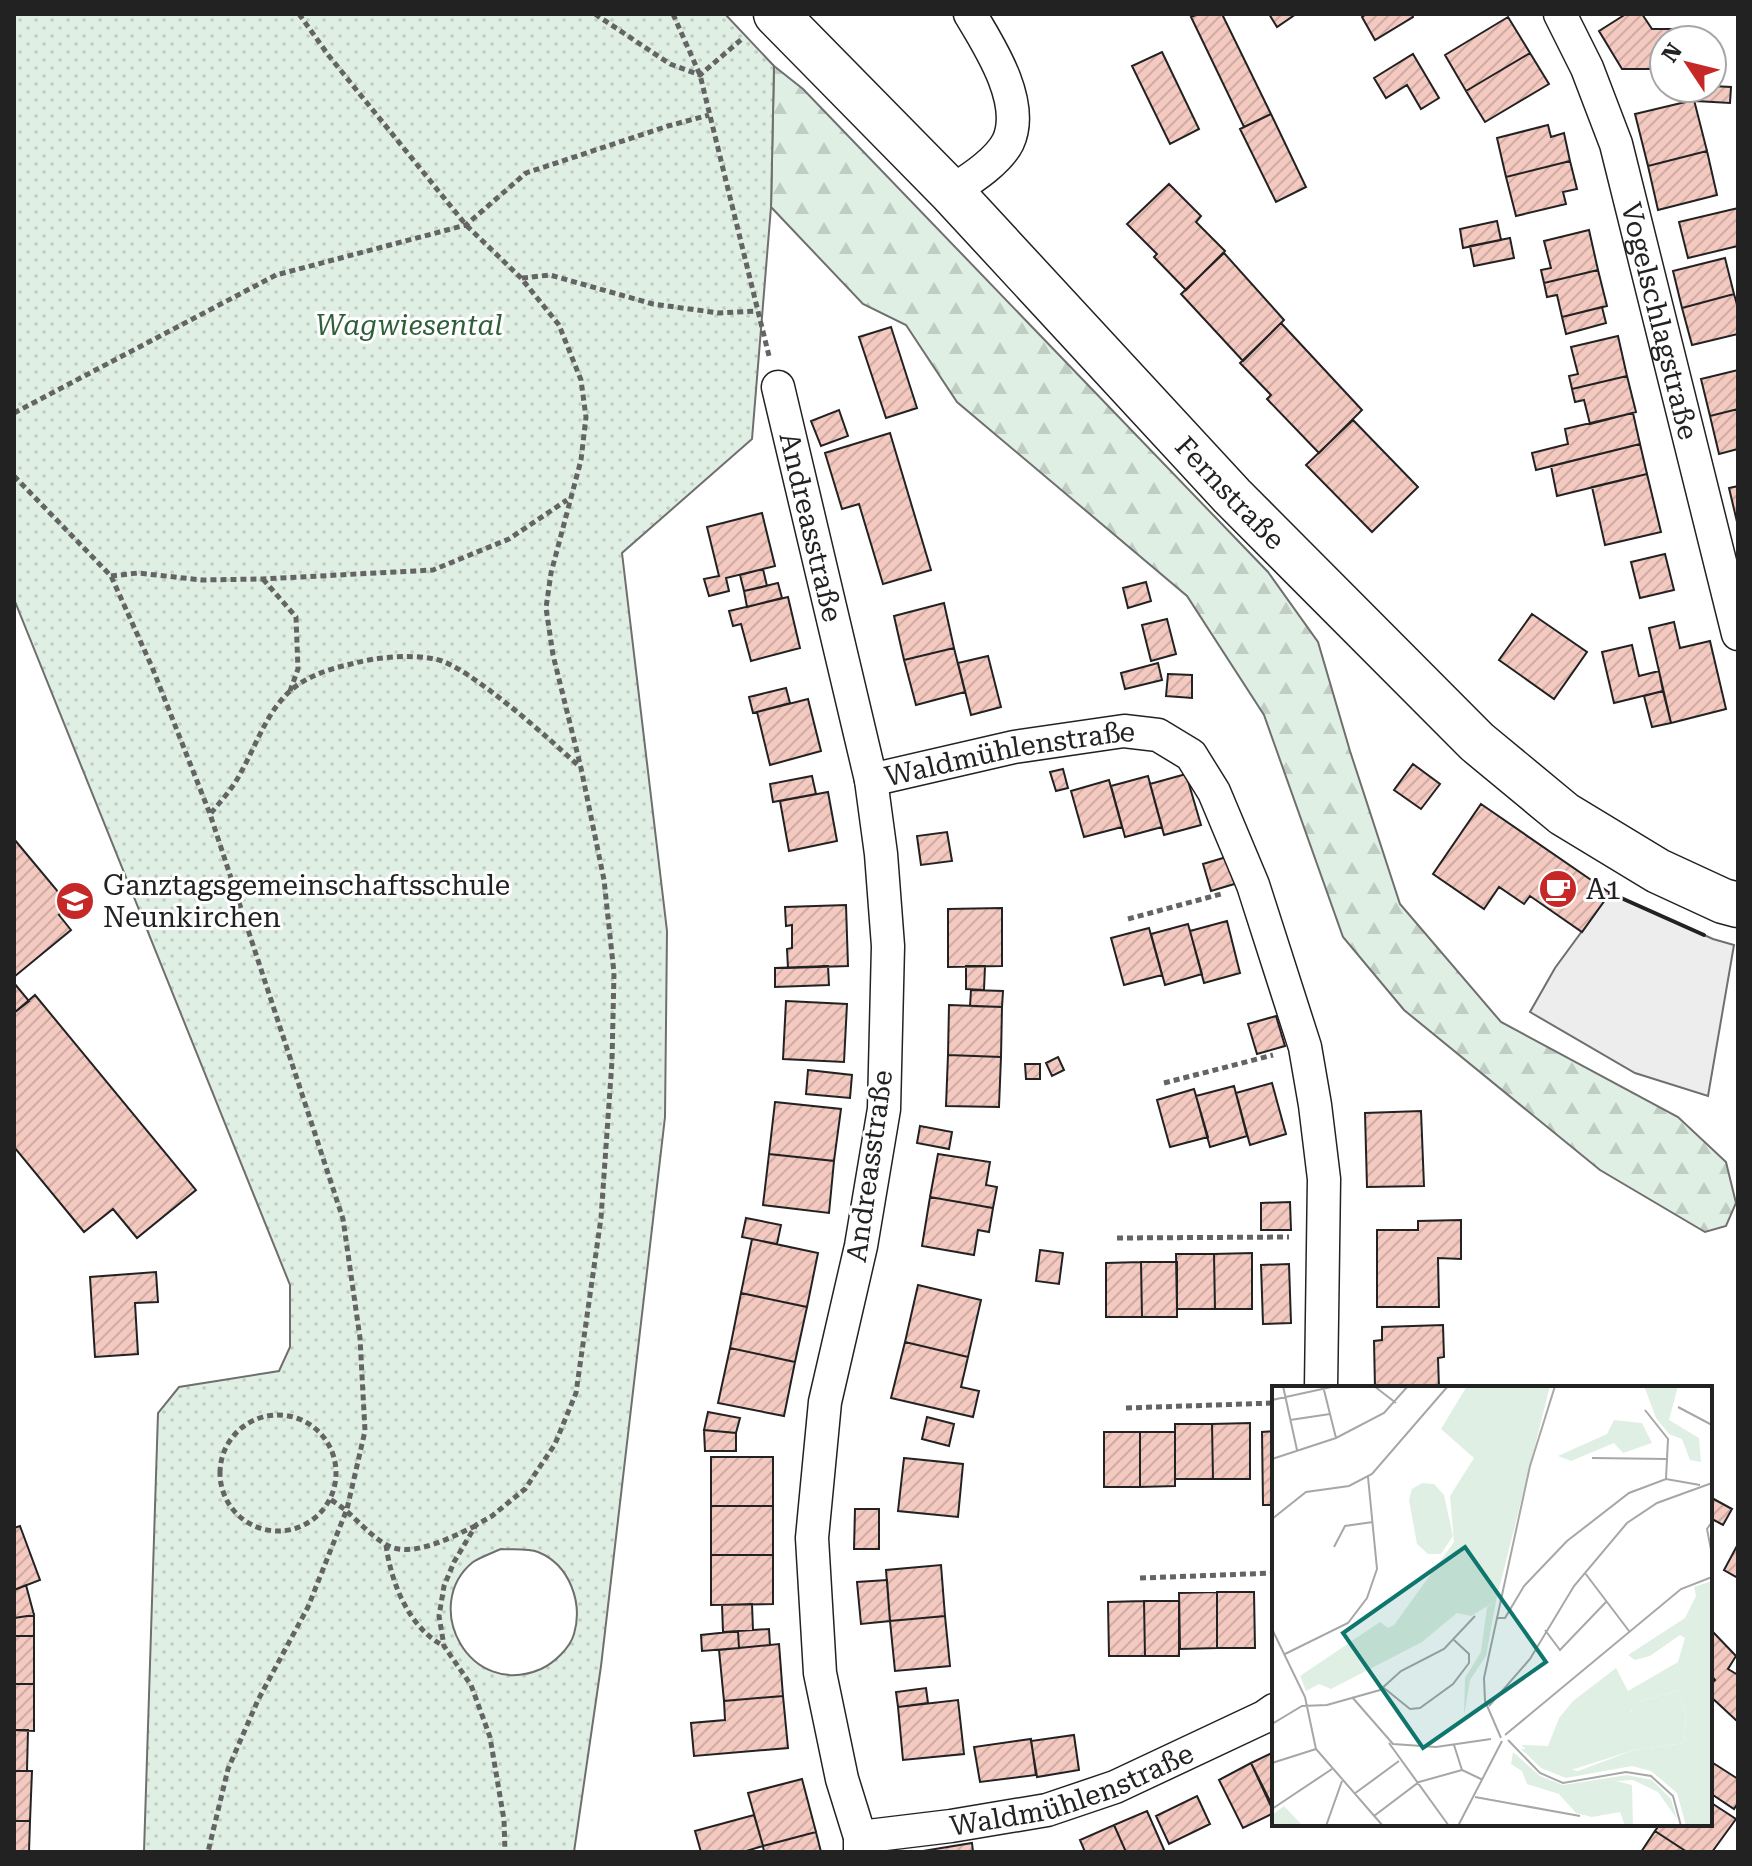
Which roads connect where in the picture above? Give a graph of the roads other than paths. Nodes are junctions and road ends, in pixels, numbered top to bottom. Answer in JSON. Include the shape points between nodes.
{"nodes":[{"id":1,"x":970,"y":14,"type":"edge"},
{"id":2,"x":1560,"y":14,"type":"edge"},
{"id":3,"x":762,"y":24,"type":"edge"},
{"id":4,"x":951,"y":192,"type":"junction"},
{"id":5,"x":778,"y":387,"type":"road end"},
{"id":6,"x":1738,"y":634,"type":"edge"},
{"id":7,"x":871,"y":780,"type":"junction"},
{"id":8,"x":1738,"y":905,"type":"edge"},
{"id":9,"x":1321,"y":1386,"type":"edge"},
{"id":10,"x":1272,"y":1711,"type":"edge"},
{"id":11,"x":860,"y":1844,"type":"edge"}],
"edges":[{"from":1,"to":4,"type":"street","via":[[1014,107],[1008,142],[983,170]]},
{"from":2,"to":6,"type":"street","name":"Vogelschlagstraße","via":[[1616,144]]},
{"from":3,"to":4,"type":"main road","name":"Fernstraße"},
{"from":4,"to":8,"type":"main road","name":"Fernstraße","via":[[1232,496],[1477,742],[1564,814],[1658,871]]},
{"from":5,"to":7,"type":"street","name":"Andreasstraße"},
{"from":7,"to":9,"type":"street","name":"Waldmühlenstraße","via":[[1014,747],[1124,731],[1158,735],[1191,755],[1214,792],[1253,885],[1305,1047],[1324,1179]]},
{"from":7,"to":11,"type":"street","name":"Andreasstraße","via":[[888,946],[884,1109],[861,1246],[825,1402],[812,1538],[820,1673]]},
{"from":10,"to":11,"type":"street","name":"Waldmühlenstraße","via":[[1115,1787],[1047,1810]]}]}
